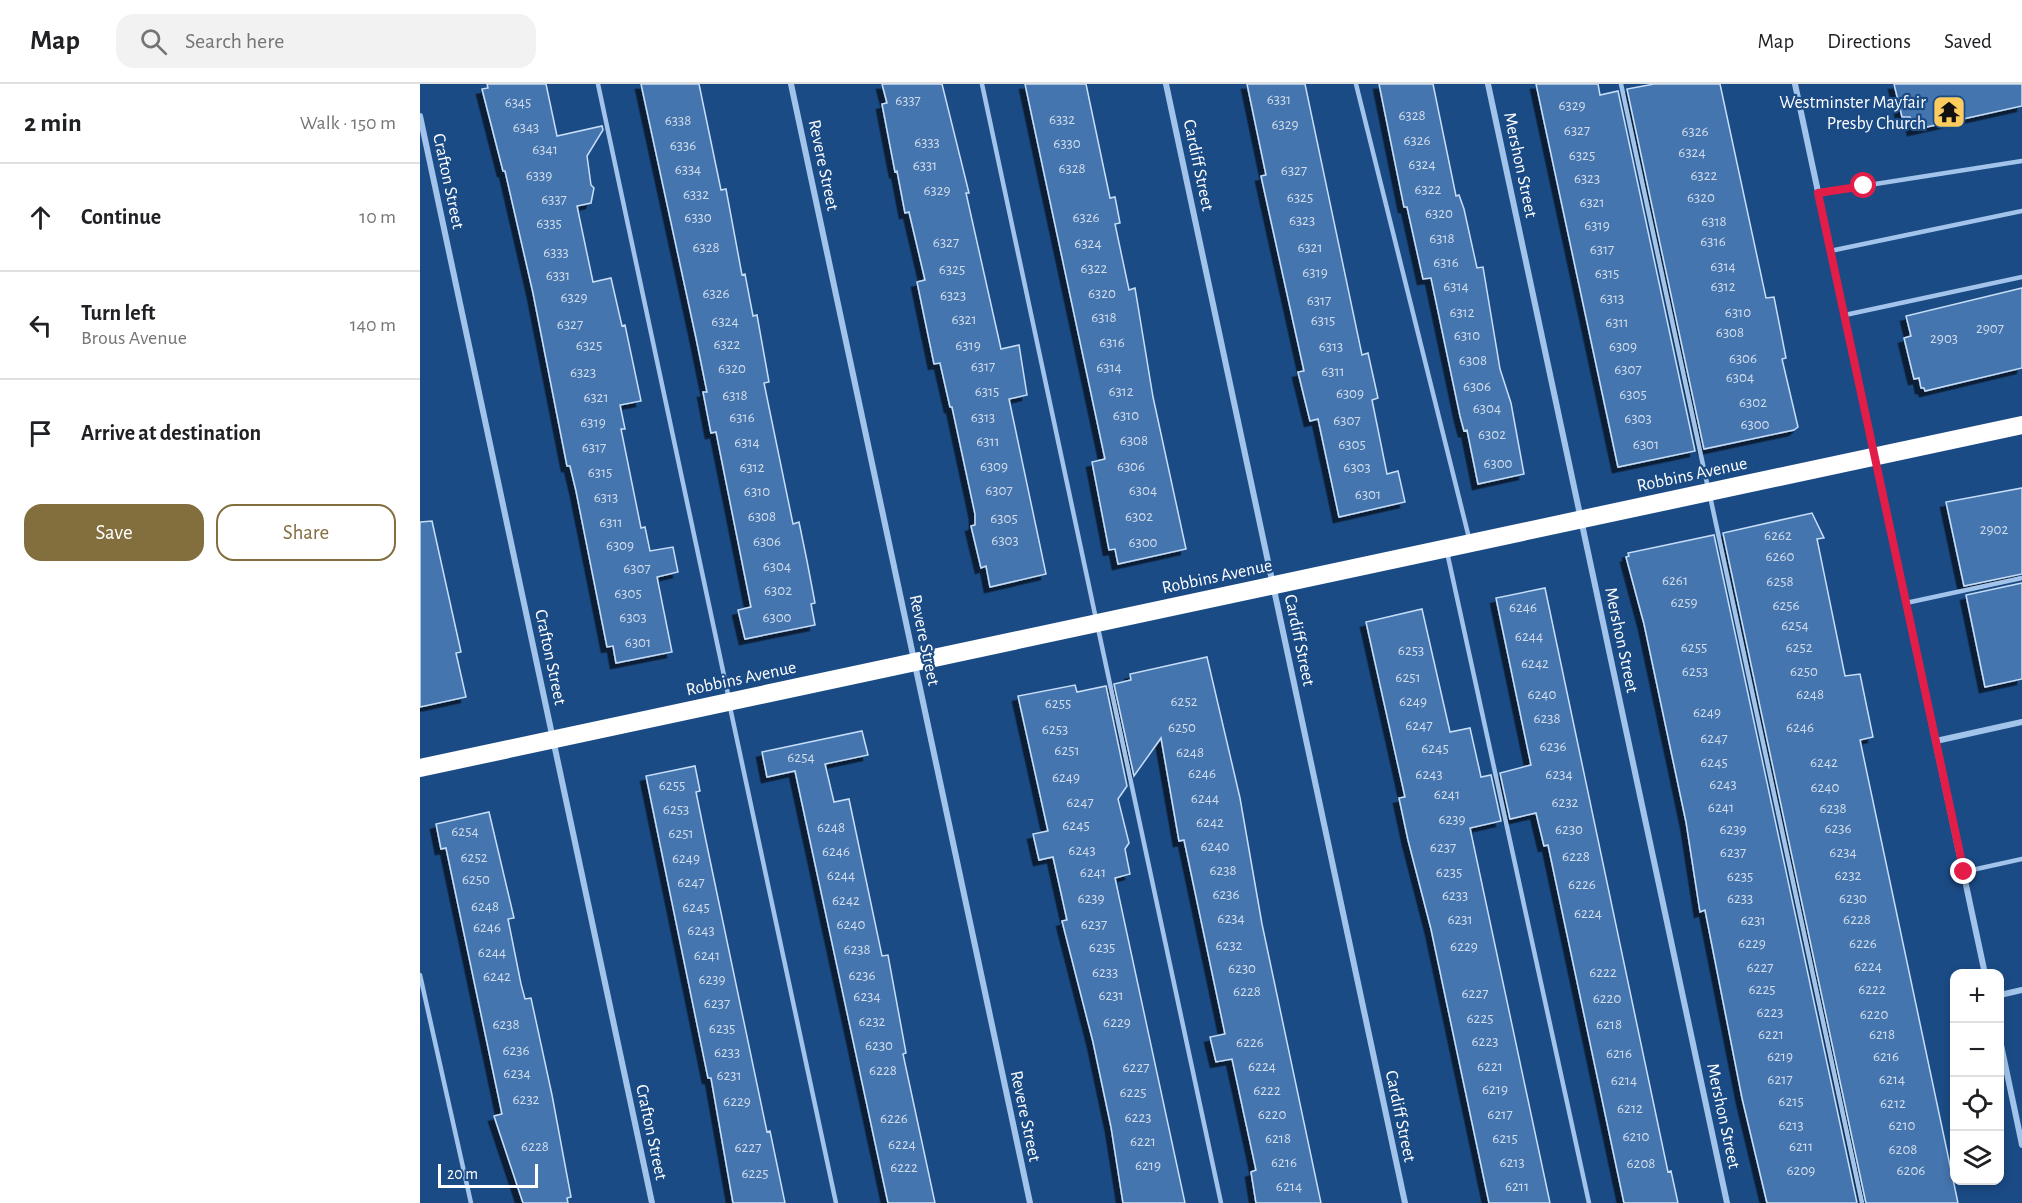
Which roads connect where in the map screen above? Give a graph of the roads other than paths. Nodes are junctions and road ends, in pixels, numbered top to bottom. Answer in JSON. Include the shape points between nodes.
{"nodes":[{"id":1,"x":598,"y":84,"type":"edge"},
{"id":2,"x":791,"y":84,"type":"edge"},
{"id":3,"x":982,"y":84,"type":"edge"},
{"id":4,"x":1166,"y":84,"type":"edge"},
{"id":5,"x":1356,"y":84,"type":"edge"},
{"id":6,"x":1488,"y":84,"type":"edge"},
{"id":7,"x":1621,"y":84,"type":"edge"},
{"id":8,"x":1795,"y":84,"type":"edge"},
{"id":9,"x":420,"y":117,"type":"edge"},
{"id":10,"x":2022,"y":161,"type":"edge"},
{"id":11,"x":1818,"y":193,"type":"junction"},
{"id":12,"x":2022,"y":211,"type":"edge"},
{"id":13,"x":1830,"y":251,"type":"junction"},
{"id":14,"x":2022,"y":277,"type":"edge"},
{"id":15,"x":1845,"y":315,"type":"junction"},
{"id":16,"x":2022,"y":425,"type":"edge"},
{"id":17,"x":1875,"y":457,"type":"junction"},
{"id":18,"x":1709,"y":492,"type":"junction"},
{"id":19,"x":1581,"y":519,"type":"junction"},
{"id":20,"x":1471,"y":543,"type":"junction"},
{"id":21,"x":1447,"y":548,"type":"junction"},
{"id":22,"x":2022,"y":578,"type":"edge"},
{"id":23,"x":1273,"y":586,"type":"junction"},
{"id":24,"x":1906,"y":603,"type":"junction"},
{"id":25,"x":1097,"y":624,"type":"junction"},
{"id":26,"x":914,"y":662,"type":"junction"},
{"id":27,"x":729,"y":702,"type":"junction"},
{"id":28,"x":2022,"y":722,"type":"edge"},
{"id":29,"x":553,"y":740,"type":"junction"},
{"id":30,"x":1936,"y":741,"type":"junction"},
{"id":31,"x":420,"y":768,"type":"edge"},
{"id":32,"x":2022,"y":860,"type":"edge"},
{"id":33,"x":1964,"y":872,"type":"junction"},
{"id":34,"x":1984,"y":969,"type":"edge"},
{"id":35,"x":420,"y":975,"type":"edge"},
{"id":36,"x":2022,"y":990,"type":"edge"},
{"id":37,"x":2004,"y":994,"type":"edge"},
{"id":38,"x":2004,"y":1057,"type":"edge"},
{"id":39,"x":2020,"y":1123,"type":"edge"},
{"id":40,"x":2022,"y":1145,"type":"edge"},
{"id":41,"x":471,"y":1203,"type":"edge"},
{"id":42,"x":652,"y":1203,"type":"edge"},
{"id":43,"x":836,"y":1203,"type":"edge"},
{"id":44,"x":1030,"y":1203,"type":"edge"},
{"id":45,"x":1221,"y":1203,"type":"edge"},
{"id":46,"x":1405,"y":1203,"type":"edge"},
{"id":47,"x":1589,"y":1203,"type":"edge"},
{"id":48,"x":1727,"y":1203,"type":"edge"},
{"id":49,"x":1862,"y":1203,"type":"edge"}],
"edges":[{"from":1,"to":27,"type":"lane"},
{"from":2,"to":26,"type":"street","name":"Revere Street"},
{"from":3,"to":25,"type":"lane"},
{"from":4,"to":23,"type":"street","name":"Cardiff Street"},
{"from":5,"to":20,"type":"lane"},
{"from":6,"to":19,"type":"street","name":"Mershon Street"},
{"from":7,"to":18,"type":"lane"},
{"from":8,"to":11,"type":"street"},
{"from":9,"to":29,"type":"street","name":"Crafton Street"},
{"from":10,"to":11,"type":"lane"},
{"from":11,"to":13,"type":"street"},
{"from":12,"to":13,"type":"lane"},
{"from":13,"to":15,"type":"street"},
{"from":14,"to":15,"type":"lane"},
{"from":15,"to":17,"type":"street"},
{"from":16,"to":17,"type":"highway","name":"Robbins Avenue"},
{"from":17,"to":18,"type":"highway","name":"Robbins Avenue"},
{"from":17,"to":24,"type":"street"},
{"from":18,"to":19,"type":"highway","name":"Robbins Avenue"},
{"from":18,"to":49,"type":"lane"},
{"from":19,"to":20,"type":"highway","name":"Robbins Avenue"},
{"from":19,"to":48,"type":"street","name":"Mershon Street"},
{"from":20,"to":21,"type":"highway","name":"Robbins Avenue"},
{"from":21,"to":23,"type":"highway","name":"Robbins Avenue"},
{"from":21,"to":47,"type":"lane"},
{"from":22,"to":24,"type":"lane"},
{"from":23,"to":25,"type":"highway","name":"Robbins Avenue"},
{"from":23,"to":46,"type":"street","name":"Cardiff Street"},
{"from":24,"to":30,"type":"street"},
{"from":25,"to":26,"type":"highway","name":"Robbins Avenue"},
{"from":25,"to":45,"type":"lane"},
{"from":26,"to":27,"type":"highway","name":"Robbins Avenue"},
{"from":26,"to":44,"type":"street","name":"Revere Street"},
{"from":27,"to":29,"type":"highway","name":"Robbins Avenue"},
{"from":27,"to":43,"type":"lane"},
{"from":28,"to":30,"type":"street"},
{"from":29,"to":31,"type":"highway","name":"Robbins Avenue"},
{"from":29,"to":42,"type":"street","name":"Crafton Street"},
{"from":30,"to":33,"type":"street"},
{"from":32,"to":33,"type":"lane"},
{"from":33,"to":34,"type":"street"},
{"from":35,"to":41,"type":"lane"},
{"from":36,"to":37,"type":"street"},
{"from":38,"to":39,"type":"street"},
{"from":39,"to":40,"type":"street"}]}
